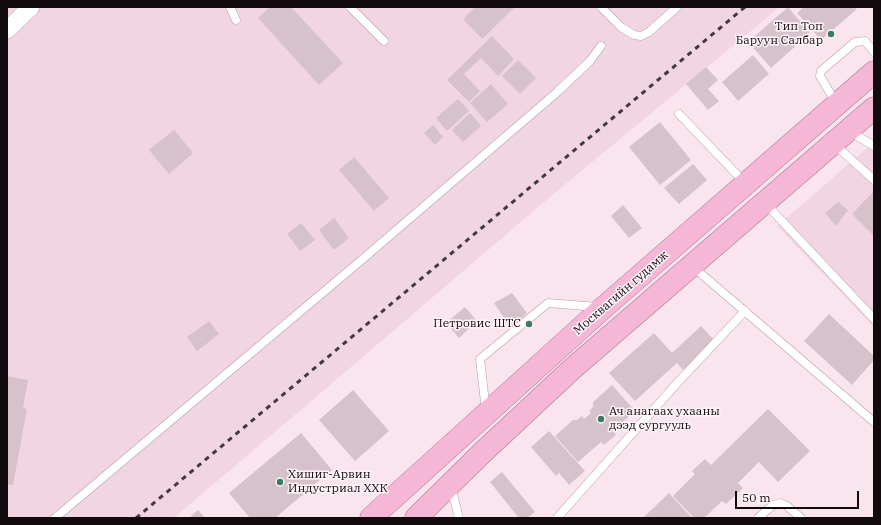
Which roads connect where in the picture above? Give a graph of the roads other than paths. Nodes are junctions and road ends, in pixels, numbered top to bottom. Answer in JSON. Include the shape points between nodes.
{"nodes":[{"id":1,"x":31,"y":7,"type":"edge"},
{"id":2,"x":230,"y":7,"type":"edge"},
{"id":3,"x":350,"y":7,"type":"edge"},
{"id":4,"x":601,"y":7,"type":"edge"},
{"id":5,"x":677,"y":7,"type":"edge"},
{"id":6,"x":236,"y":20,"type":"dead end"},
{"id":7,"x":7,"y":30,"type":"edge"},
{"id":8,"x":384,"y":41,"type":"dead end"},
{"id":9,"x":601,"y":46,"type":"dead end"},
{"id":10,"x":874,"y":52,"type":"edge"},
{"id":11,"x":874,"y":72,"type":"edge"},
{"id":12,"x":837,"y":104,"type":"junction"},
{"id":13,"x":874,"y":108,"type":"edge"},
{"id":14,"x":679,"y":114,"type":"dead end"},
{"id":15,"x":840,"y":137,"type":"junction"},
{"id":16,"x":874,"y":146,"type":"edge"},
{"id":17,"x":874,"y":180,"type":"edge"},
{"id":18,"x":746,"y":183,"type":"junction"},
{"id":19,"x":764,"y":202,"type":"junction"},
{"id":20,"x":692,"y":265,"type":"junction"},
{"id":21,"x":603,"y":308,"type":"junction"},
{"id":22,"x":745,"y":311,"type":"junction"},
{"id":23,"x":874,"y":319,"type":"edge"},
{"id":24,"x":486,"y":414,"type":"junction"},
{"id":25,"x":874,"y":422,"type":"edge"},
{"id":26,"x":450,"y":484,"type":"junction"},
{"id":27,"x":55,"y":518,"type":"edge"},
{"id":28,"x":371,"y":518,"type":"edge"},
{"id":29,"x":416,"y":518,"type":"edge"},
{"id":30,"x":459,"y":518,"type":"edge"},
{"id":31,"x":557,"y":518,"type":"edge"},
{"id":32,"x":758,"y":518,"type":"edge"},
{"id":33,"x":801,"y":518,"type":"edge"}],
"edges":[{"from":1,"to":7,"type":"street"},
{"from":2,"to":6,"type":"lane"},
{"from":3,"to":8,"type":"lane"},
{"from":4,"to":5,"type":"lane","via":[[621,27],[641,36]]},
{"from":9,"to":27,"type":"lane","via":[[590,61],[555,94]]},
{"from":10,"to":12,"type":"lane","via":[[865,41],[856,42],[821,71],[820,76]]},
{"from":11,"to":12,"type":"highway","name":"Москвагийн гудамж"},
{"from":12,"to":18,"type":"highway","name":"Москвагийн гудамж"},
{"from":13,"to":15,"type":"highway"},
{"from":14,"to":18,"type":"lane"},
{"from":15,"to":16,"type":"lane"},
{"from":15,"to":17,"type":"lane"},
{"from":15,"to":19,"type":"highway"},
{"from":18,"to":21,"type":"highway","name":"Москвагийн гудамж"},
{"from":19,"to":20,"type":"highway"},
{"from":19,"to":23,"type":"lane"},
{"from":20,"to":22,"type":"lane"},
{"from":20,"to":26,"type":"highway","via":[[572,369]]},
{"from":21,"to":24,"type":"highway","name":"Москвагийн гудамж"},
{"from":21,"to":24,"type":"lane","via":[[548,303],[480,359]]},
{"from":22,"to":25,"type":"lane"},
{"from":22,"to":31,"type":"lane"},
{"from":24,"to":28,"type":"highway","name":"Москвагийн гудамж"},
{"from":26,"to":29,"type":"highway"},
{"from":26,"to":30,"type":"lane"},
{"from":32,"to":33,"type":"lane","via":[[773,505],[781,503]]}]}
